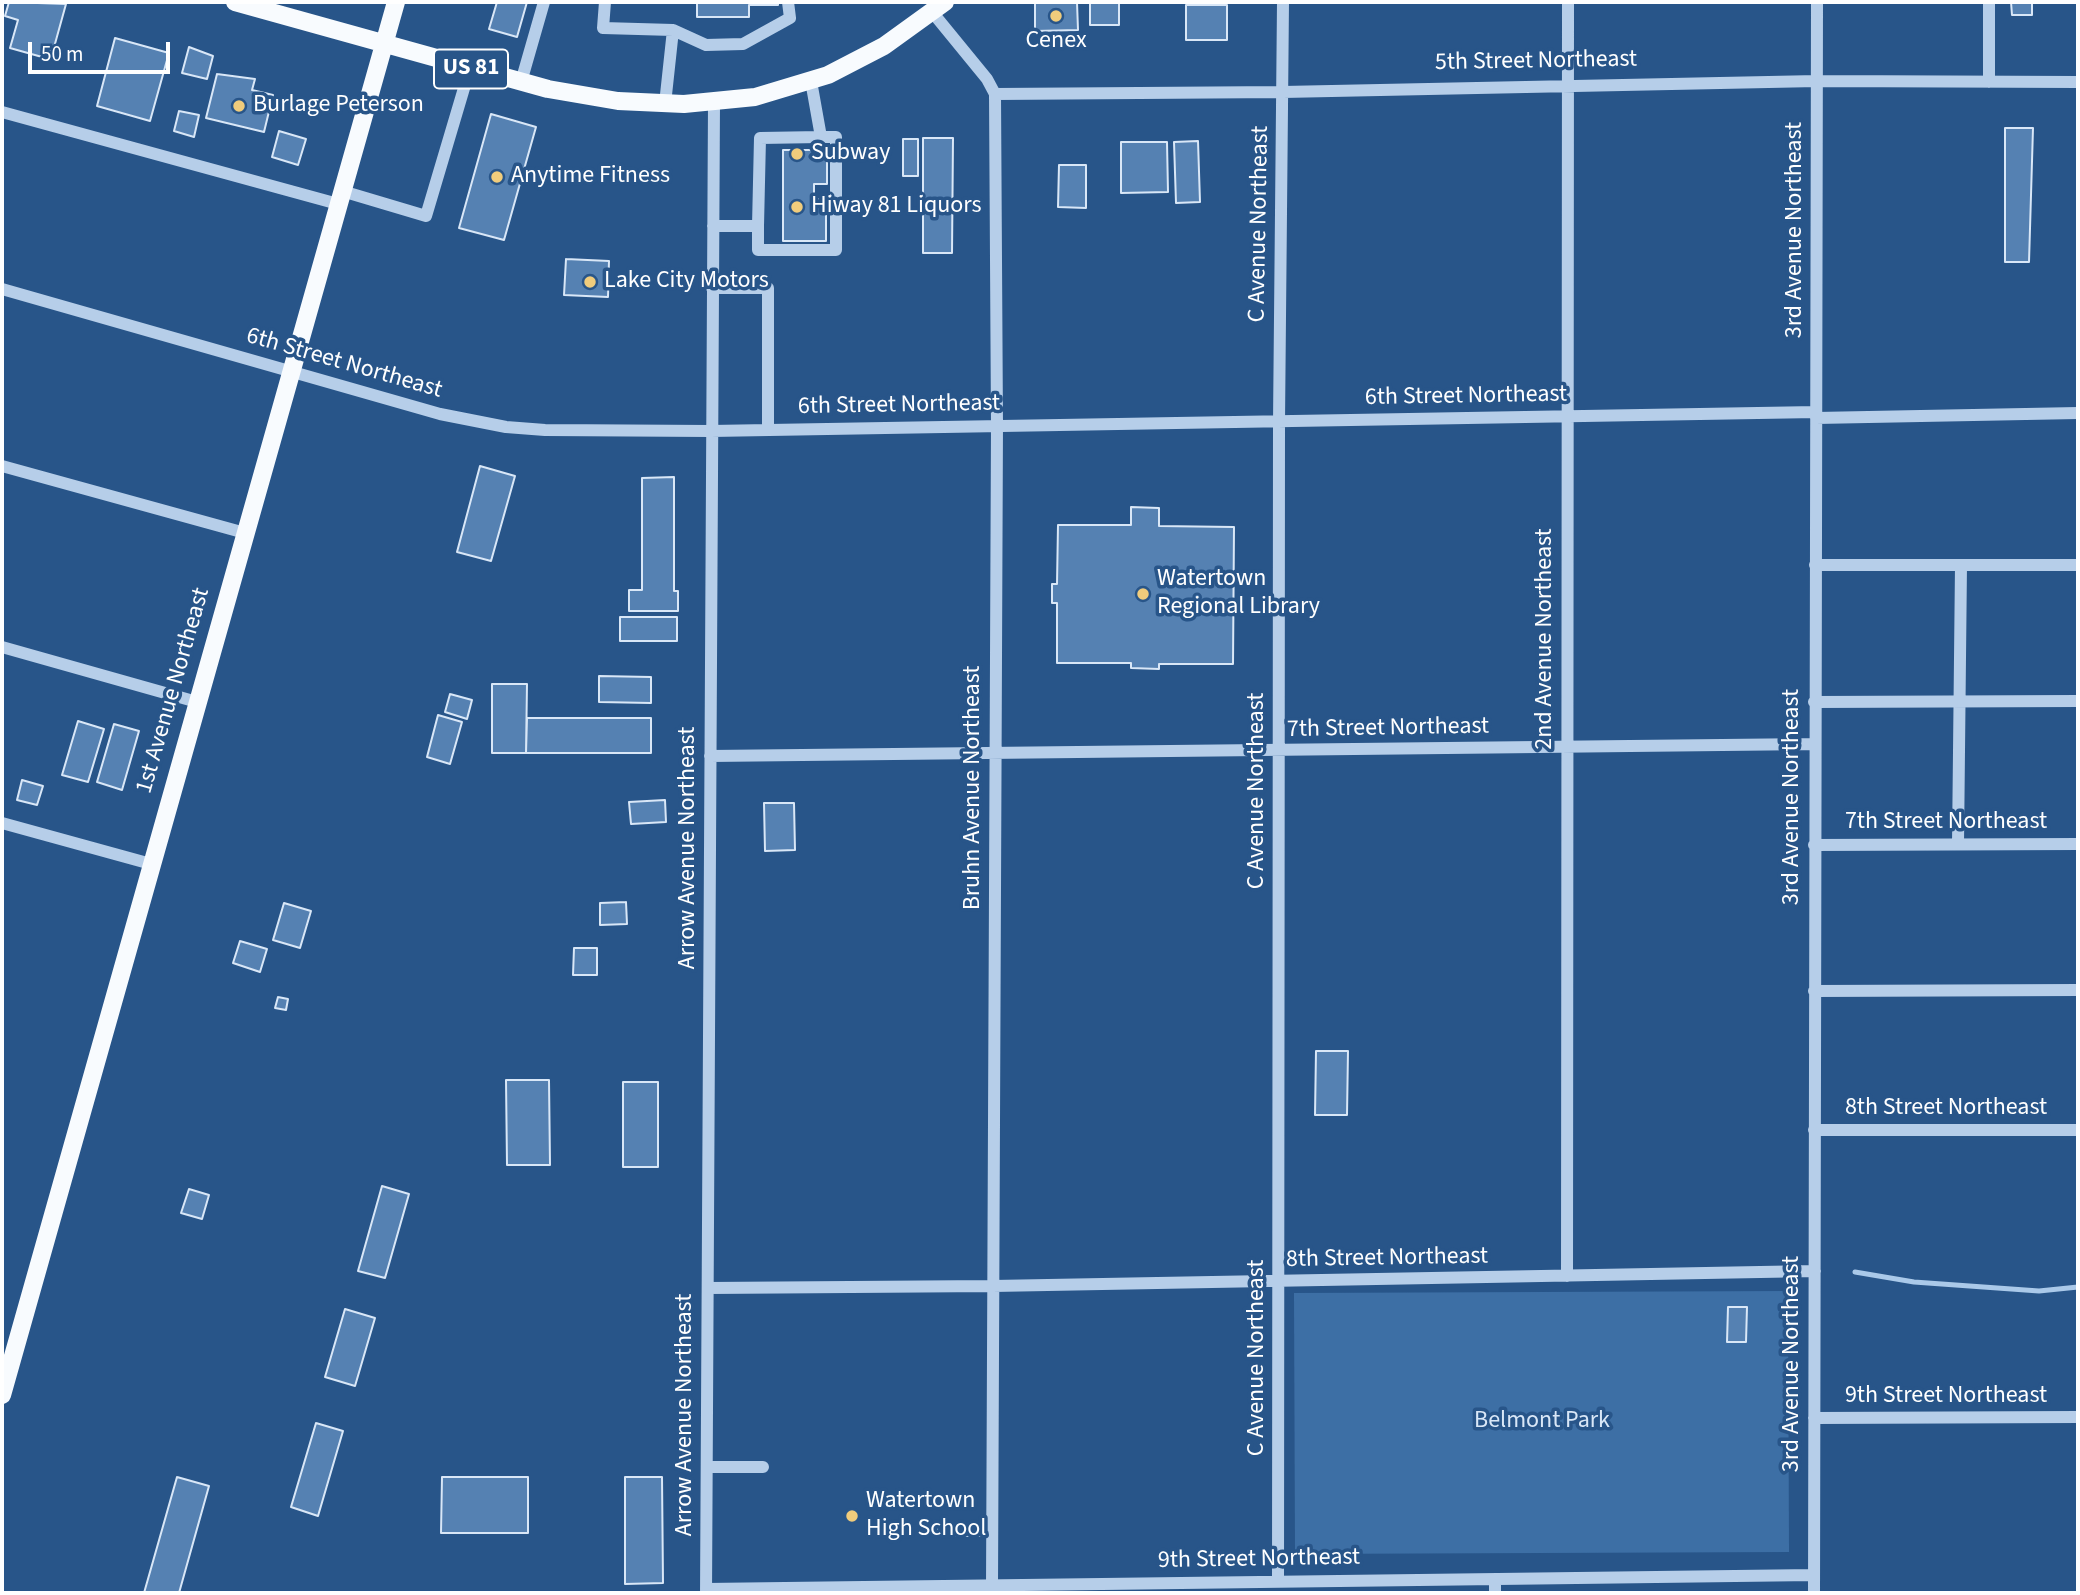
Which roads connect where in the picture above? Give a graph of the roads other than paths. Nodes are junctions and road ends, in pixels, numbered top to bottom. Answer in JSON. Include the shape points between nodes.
{"nodes":[{"id":1,"x":235,"y":2,"type":"edge"},
{"id":2,"x":396,"y":2,"type":"edge"},
{"id":3,"x":544,"y":2,"type":"edge"},
{"id":4,"x":605,"y":2,"type":"edge"},
{"id":5,"x":788,"y":2,"type":"edge"},
{"id":6,"x":1283,"y":2,"type":"edge"},
{"id":7,"x":1568,"y":2,"type":"edge"},
{"id":8,"x":1817,"y":2,"type":"edge"},
{"id":9,"x":1989,"y":2,"type":"edge"},
{"id":10,"x":939,"y":7,"type":"edge"},
{"id":11,"x":673,"y":30,"type":"junction"},
{"id":12,"x":384,"y":44,"type":"junction"},
{"id":13,"x":470,"y":68,"type":"junction"},
{"id":14,"x":811,"y":81,"type":"junction"},
{"id":15,"x":1817,"y":81,"type":"junction"},
{"id":16,"x":521,"y":82,"type":"junction"},
{"id":17,"x":1989,"y":82,"type":"junction"},
{"id":18,"x":2078,"y":82,"type":"edge"},
{"id":19,"x":1567,"y":86,"type":"junction"},
{"id":20,"x":1283,"y":92,"type":"junction"},
{"id":21,"x":995,"y":94,"type":"junction"},
{"id":22,"x":714,"y":103,"type":"junction"},
{"id":23,"x":665,"y":104,"type":"junction"},
{"id":24,"x":2,"y":112,"type":"edge"},
{"id":25,"x":821,"y":137,"type":"junction"},
{"id":26,"x":340,"y":197,"type":"junction"},
{"id":27,"x":713,"y":226,"type":"junction"},
{"id":28,"x":758,"y":226,"type":"junction"},
{"id":29,"x":712,"y":288,"type":"junction"},
{"id":30,"x":2,"y":289,"type":"edge"},
{"id":31,"x":292,"y":370,"type":"junction"},
{"id":32,"x":2078,"y":413,"type":"edge"},
{"id":33,"x":1567,"y":415,"type":"junction"},
{"id":34,"x":1816,"y":415,"type":"junction"},
{"id":35,"x":1279,"y":422,"type":"junction"},
{"id":36,"x":997,"y":425,"type":"junction"},
{"id":37,"x":768,"y":430,"type":"junction"},
{"id":38,"x":711,"y":431,"type":"junction"},
{"id":39,"x":2,"y":466,"type":"edge"},
{"id":40,"x":245,"y":533,"type":"junction"},
{"id":41,"x":1815,"y":565,"type":"junction"},
{"id":42,"x":1961,"y":565,"type":"junction"},
{"id":43,"x":2078,"y":565,"type":"edge"},
{"id":44,"x":2,"y":647,"type":"edge"},
{"id":45,"x":2078,"y":701,"type":"edge"},
{"id":46,"x":197,"y":702,"type":"junction"},
{"id":47,"x":1814,"y":702,"type":"junction"},
{"id":48,"x":1959,"y":702,"type":"junction"},
{"id":49,"x":1814,"y":744,"type":"junction"},
{"id":50,"x":1566,"y":748,"type":"junction"},
{"id":51,"x":1279,"y":751,"type":"junction"},
{"id":52,"x":995,"y":754,"type":"junction"},
{"id":53,"x":710,"y":756,"type":"junction"},
{"id":54,"x":2,"y":824,"type":"edge"},
{"id":55,"x":1958,"y":844,"type":"junction"},
{"id":56,"x":2078,"y":844,"type":"edge"},
{"id":57,"x":1814,"y":845,"type":"junction"},
{"id":58,"x":151,"y":864,"type":"junction"},
{"id":59,"x":2078,"y":990,"type":"edge"},
{"id":60,"x":1814,"y":991,"type":"junction"},
{"id":61,"x":1814,"y":1130,"type":"junction"},
{"id":62,"x":2078,"y":1130,"type":"edge"},
{"id":63,"x":1815,"y":1271,"type":"junction"},
{"id":64,"x":1567,"y":1276,"type":"junction"},
{"id":65,"x":1279,"y":1282,"type":"junction"},
{"id":66,"x":993,"y":1286,"type":"junction"},
{"id":67,"x":708,"y":1288,"type":"junction"},
{"id":68,"x":2,"y":1395,"type":"edge"},
{"id":69,"x":2078,"y":1417,"type":"edge"},
{"id":70,"x":1814,"y":1418,"type":"junction"},
{"id":71,"x":707,"y":1466,"type":"junction"},
{"id":72,"x":763,"y":1467,"type":"dead end"},
{"id":73,"x":943,"y":1531,"type":"dead end"},
{"id":74,"x":992,"y":1531,"type":"junction"},
{"id":75,"x":1814,"y":1575,"type":"junction"},
{"id":76,"x":1494,"y":1579,"type":"junction"},
{"id":77,"x":1278,"y":1581,"type":"junction"},
{"id":78,"x":992,"y":1585,"type":"junction"},
{"id":79,"x":1117,"y":1588,"type":"edge"},
{"id":80,"x":825,"y":1590,"type":"edge"},
{"id":81,"x":706,"y":1591,"type":"edge"},
{"id":82,"x":1495,"y":1593,"type":"edge"},
{"id":83,"x":1814,"y":1593,"type":"edge"}],
"edges":[{"from":1,"to":12,"type":"main road","number":"US 81"},
{"from":2,"to":12,"type":"main road","name":"1st Avenue Northeast"},
{"from":3,"to":16,"type":"street"},
{"from":4,"to":11,"type":"street","via":[[603,28]]},
{"from":5,"to":11,"type":"street","via":[[790,18],[743,44],[706,46]]},
{"from":6,"to":20,"type":"street","name":"C Avenue Northeast"},
{"from":7,"to":19,"type":"street","name":"2nd Avenue Northeast"},
{"from":8,"to":15,"type":"street","name":"3rd Avenue Northeast"},
{"from":9,"to":17,"type":"street"},
{"from":10,"to":14,"type":"main road","number":"US 81","via":[[868,55]]},
{"from":10,"to":21,"type":"street"},
{"from":11,"to":23,"type":"street"},
{"from":12,"to":13,"type":"main road","number":"US 81"},
{"from":12,"to":26,"type":"main road","name":"1st Avenue Northeast"},
{"from":13,"to":16,"type":"main road","number":"US 81"},
{"from":13,"to":26,"type":"street","via":[[426,216]]},
{"from":14,"to":22,"type":"main road","number":"US 81","via":[[768,95]]},
{"from":14,"to":25,"type":"street"},
{"from":15,"to":17,"type":"street","name":"5th Street Northeast"},
{"from":15,"to":19,"type":"street","name":"5th Street Northeast"},
{"from":15,"to":34,"type":"street","name":"3rd Avenue Northeast"},
{"from":16,"to":23,"type":"main road","number":"US 81","via":[[582,96]]},
{"from":17,"to":18,"type":"street","name":"5th Street Northeast"},
{"from":19,"to":20,"type":"street","name":"5th Street Northeast"},
{"from":19,"to":33,"type":"street","name":"2nd Avenue Northeast"},
{"from":20,"to":21,"type":"street","name":"5th Street Northeast"},
{"from":20,"to":35,"type":"street","name":"C Avenue Northeast"},
{"from":21,"to":36,"type":"street","name":"Bruhn Avenue Northeast"},
{"from":22,"to":23,"type":"main road","number":"US 81"},
{"from":22,"to":27,"type":"street","name":"Arrow Avenue Northeast"},
{"from":24,"to":26,"type":"street"},
{"from":25,"to":28,"type":"street","via":[[760,138]]},
{"from":25,"to":28,"type":"street","via":[[836,137],[836,250],[758,250]]},
{"from":26,"to":31,"type":"main road","name":"1st Avenue Northeast"},
{"from":27,"to":28,"type":"street"},
{"from":27,"to":29,"type":"street","name":"Arrow Avenue Northeast"},
{"from":29,"to":37,"type":"street","via":[[768,288]]},
{"from":29,"to":38,"type":"street","name":"Arrow Avenue Northeast"},
{"from":30,"to":31,"type":"street","name":"6th Street Northeast"},
{"from":31,"to":38,"type":"street","name":"6th Street Northeast","via":[[440,414],[506,427]]},
{"from":31,"to":40,"type":"main road","name":"1st Avenue Northeast"},
{"from":32,"to":34,"type":"street","name":"6th Street Northeast"},
{"from":33,"to":34,"type":"street","name":"6th Street Northeast"},
{"from":33,"to":35,"type":"street","name":"6th Street Northeast"},
{"from":33,"to":50,"type":"street","name":"2nd Avenue Northeast"},
{"from":34,"to":41,"type":"street","name":"3rd Avenue Northeast"},
{"from":35,"to":36,"type":"street","name":"6th Street Northeast"},
{"from":35,"to":51,"type":"street","name":"C Avenue Northeast"},
{"from":36,"to":37,"type":"street","name":"6th Street Northeast"},
{"from":36,"to":52,"type":"street","name":"Bruhn Avenue Northeast"},
{"from":37,"to":38,"type":"street","name":"6th Street Northeast"},
{"from":38,"to":53,"type":"street","name":"Arrow Avenue Northeast"},
{"from":39,"to":40,"type":"street"},
{"from":40,"to":46,"type":"main road","name":"1st Avenue Northeast"},
{"from":41,"to":42,"type":"street"},
{"from":41,"to":47,"type":"street","name":"3rd Avenue Northeast"},
{"from":42,"to":43,"type":"street"},
{"from":42,"to":48,"type":"street"},
{"from":44,"to":46,"type":"street"},
{"from":45,"to":48,"type":"street"},
{"from":46,"to":58,"type":"main road","name":"1st Avenue Northeast"},
{"from":47,"to":48,"type":"street"},
{"from":47,"to":49,"type":"street","name":"3rd Avenue Northeast"},
{"from":48,"to":55,"type":"street"},
{"from":49,"to":50,"type":"street","name":"7th Street Northeast"},
{"from":49,"to":57,"type":"street","name":"3rd Avenue Northeast"},
{"from":50,"to":51,"type":"street","name":"7th Street Northeast"},
{"from":50,"to":64,"type":"street","name":"2nd Avenue Northeast"},
{"from":51,"to":52,"type":"street","name":"7th Street Northeast"},
{"from":51,"to":65,"type":"street","name":"C Avenue Northeast"},
{"from":52,"to":53,"type":"street","name":"7th Street Northeast"},
{"from":52,"to":66,"type":"street","name":"Bruhn Avenue Northeast"},
{"from":53,"to":67,"type":"street","name":"Arrow Avenue Northeast"},
{"from":54,"to":58,"type":"street"},
{"from":55,"to":56,"type":"street","name":"7th Street Northeast"},
{"from":55,"to":57,"type":"street","name":"7th Street Northeast"},
{"from":57,"to":60,"type":"street","name":"3rd Avenue Northeast"},
{"from":58,"to":68,"type":"main road","name":"1st Avenue Northeast"},
{"from":59,"to":60,"type":"street"},
{"from":60,"to":61,"type":"street","name":"3rd Avenue Northeast"},
{"from":61,"to":62,"type":"street","name":"8th Street Northeast"},
{"from":61,"to":63,"type":"street","name":"3rd Avenue Northeast"},
{"from":63,"to":64,"type":"street","name":"8th Street Northeast"},
{"from":63,"to":70,"type":"street","name":"3rd Avenue Northeast"},
{"from":64,"to":65,"type":"street","name":"8th Street Northeast"},
{"from":65,"to":66,"type":"street","name":"8th Street Northeast"},
{"from":65,"to":77,"type":"street","name":"C Avenue Northeast"},
{"from":66,"to":67,"type":"street","name":"8th Street Northeast"},
{"from":66,"to":74,"type":"street","name":"Bruhn Avenue Northeast"},
{"from":67,"to":71,"type":"street","name":"Arrow Avenue Northeast"},
{"from":69,"to":70,"type":"street","name":"9th Street Northeast"},
{"from":70,"to":75,"type":"street","name":"3rd Avenue Northeast"},
{"from":71,"to":72,"type":"street"},
{"from":71,"to":81,"type":"street","name":"Arrow Avenue Northeast"},
{"from":73,"to":74,"type":"street"},
{"from":74,"to":78,"type":"street","name":"Bruhn Avenue Northeast"},
{"from":75,"to":76,"type":"street","name":"9th Street Northeast"},
{"from":75,"to":83,"type":"street","name":"3rd Avenue Northeast"},
{"from":76,"to":77,"type":"street","name":"9th Street Northeast"},
{"from":76,"to":82,"type":"street"},
{"from":77,"to":79,"type":"street","name":"9th Street Northeast"},
{"from":78,"to":79,"type":"street","name":"9th Street Northeast"},
{"from":78,"to":80,"type":"street","name":"9th Street Northeast"},
{"from":80,"to":81,"type":"street","name":"9th Street Northeast"}]}
